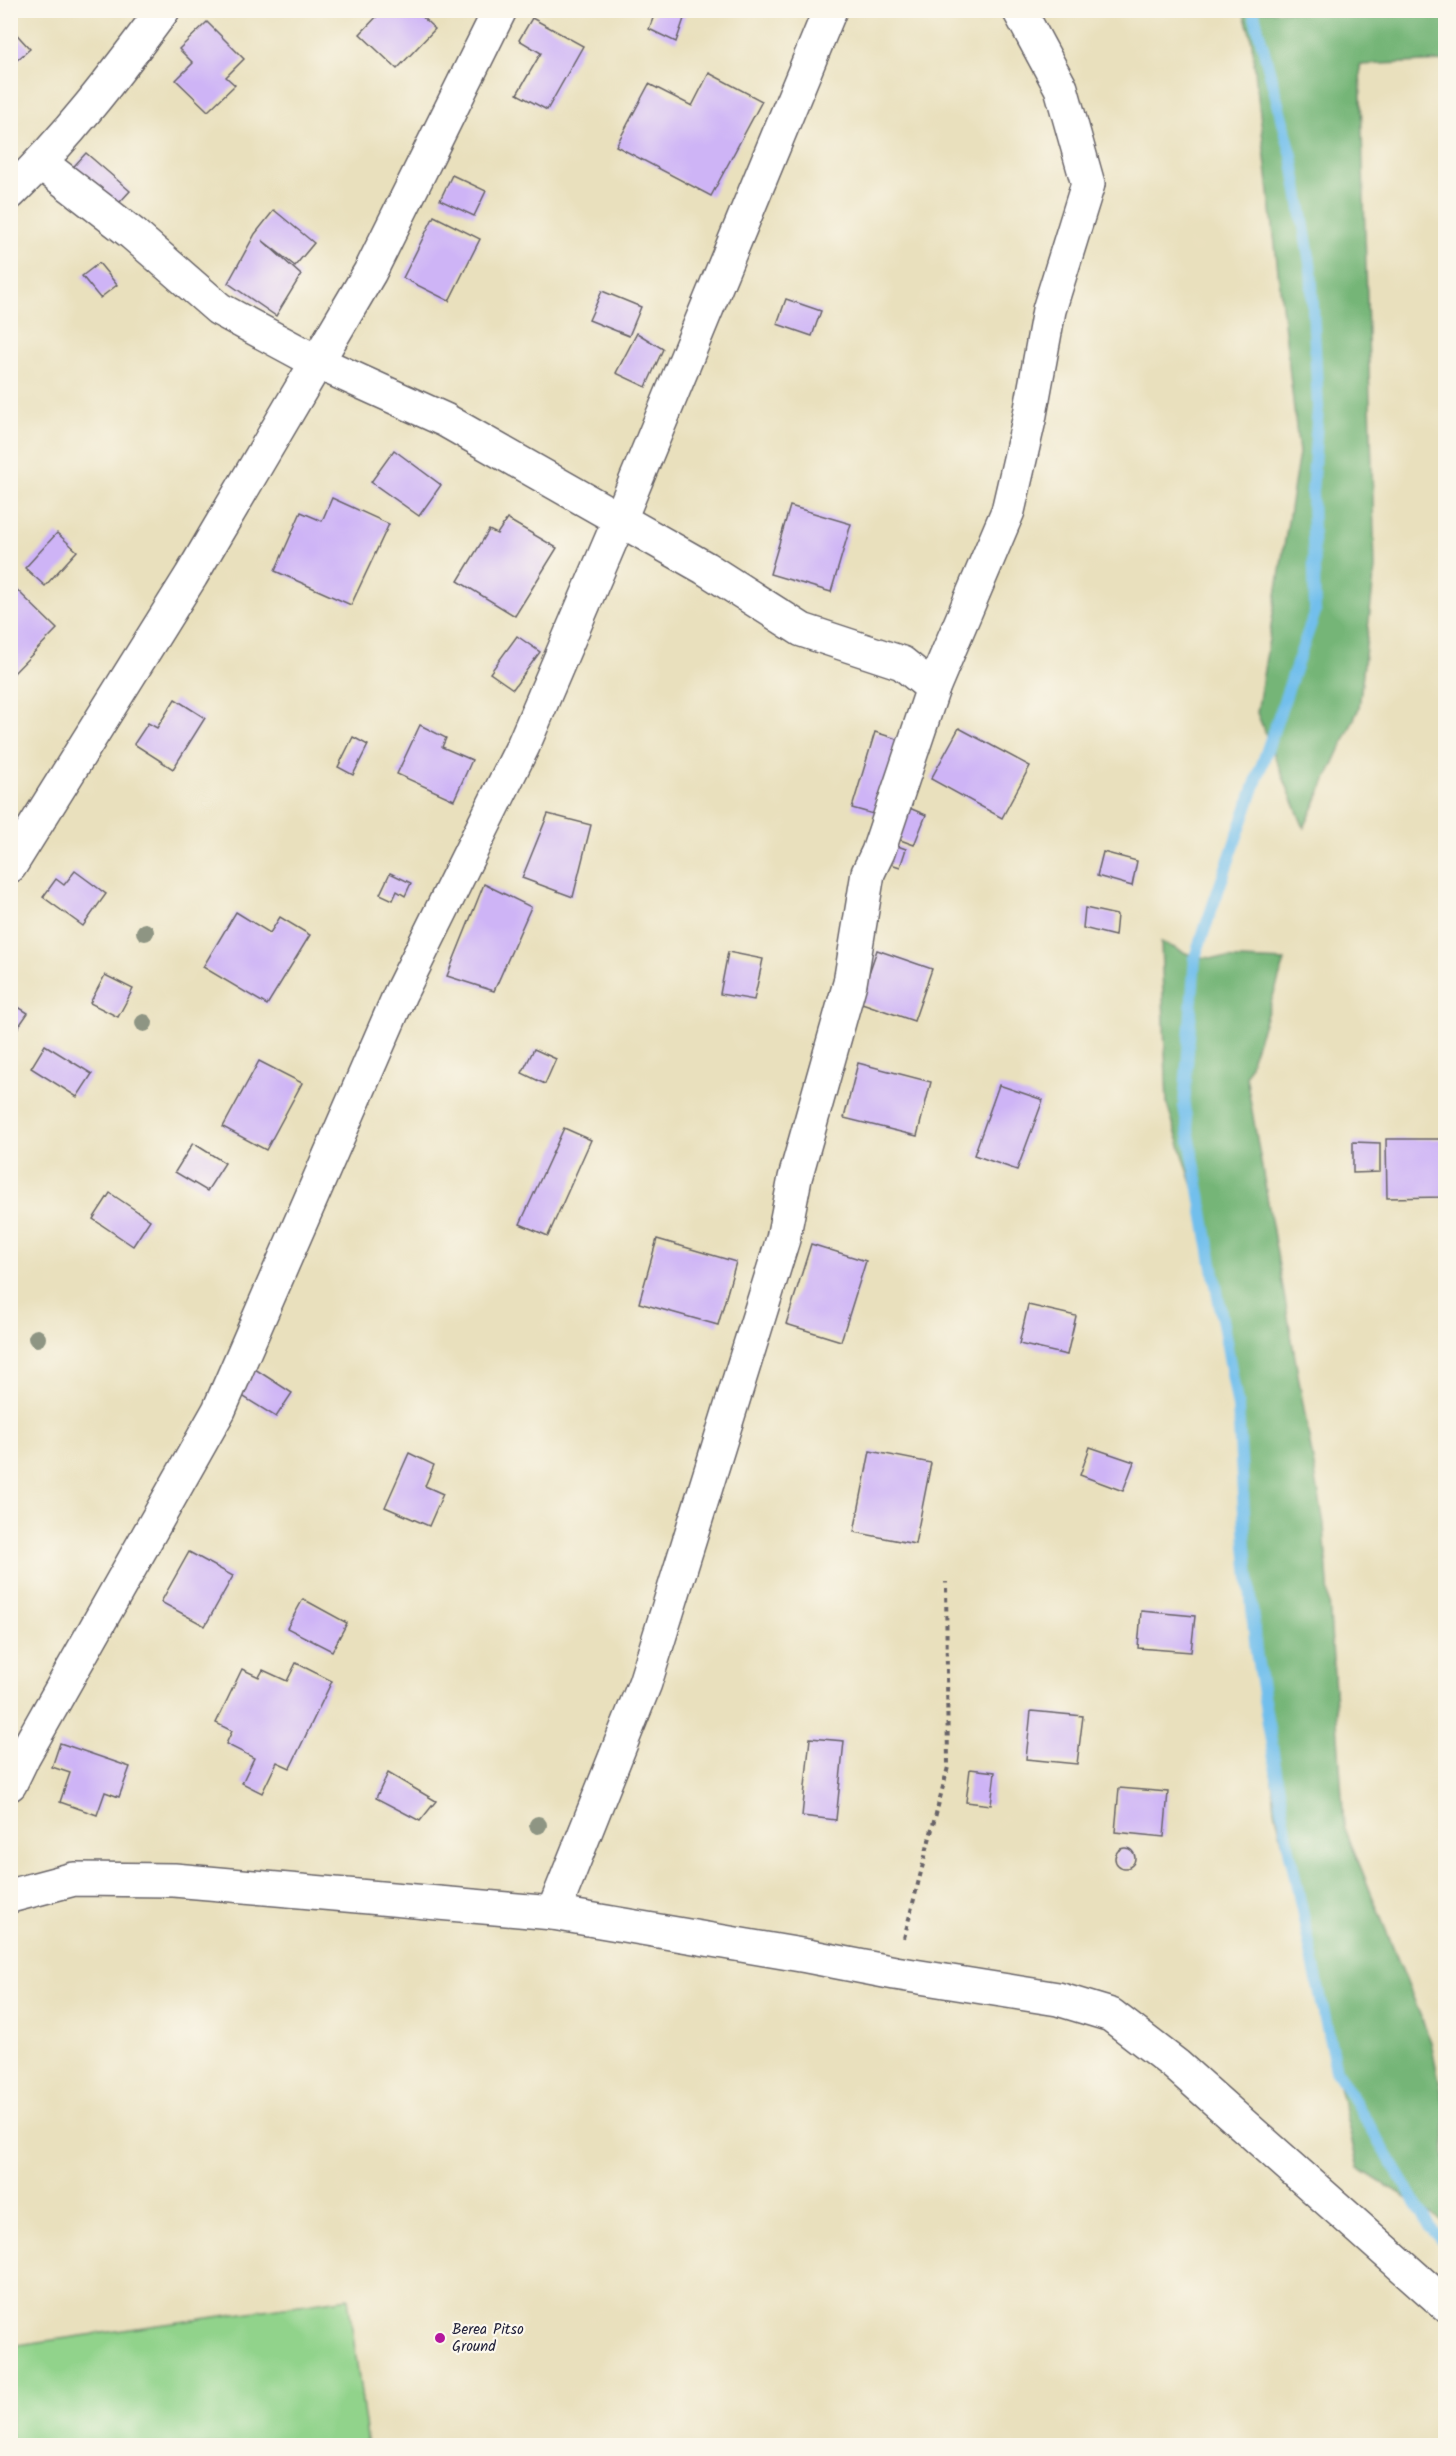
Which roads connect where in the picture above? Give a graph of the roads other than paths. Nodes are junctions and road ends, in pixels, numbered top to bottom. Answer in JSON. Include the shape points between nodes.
{"nodes":[{"id":1,"x":163,"y":10,"type":"edge"},
{"id":2,"x":500,"y":10,"type":"edge"},
{"id":3,"x":830,"y":10,"type":"edge"},
{"id":4,"x":1019,"y":10,"type":"edge"},
{"id":5,"x":41,"y":164,"type":"junction"},
{"id":6,"x":10,"y":193,"type":"edge"},
{"id":7,"x":317,"y":362,"type":"junction"},
{"id":8,"x":620,"y":519,"type":"junction"},
{"id":9,"x":933,"y":688,"type":"junction"},
{"id":10,"x":10,"y":866,"type":"edge"},
{"id":11,"x":10,"y":1784,"type":"edge"},
{"id":12,"x":10,"y":1896,"type":"edge"},
{"id":13,"x":553,"y":1913,"type":"junction"},
{"id":14,"x":1446,"y":2305,"type":"edge"}],
"edges":[{"from":1,"to":5,"type":"street"},
{"from":2,"to":7,"type":"street","via":[[370,272]]},
{"from":3,"to":8,"type":"street"},
{"from":4,"to":9,"type":"street","via":[[1061,88],[1088,184],[1049,310],[1008,511]]},
{"from":5,"to":6,"type":"street"},
{"from":5,"to":7,"type":"street","via":[[133,234],[219,309]]},
{"from":7,"to":8,"type":"street","via":[[445,420]]},
{"from":7,"to":10,"type":"street","via":[[191,576]]},
{"from":8,"to":9,"type":"street","via":[[802,630],[902,663]]},
{"from":8,"to":11,"type":"street","via":[[523,746],[400,994],[219,1410]]},
{"from":9,"to":13,"type":"street","via":[[879,852],[868,873],[850,983],[795,1178],[783,1239],[649,1672]]},
{"from":12,"to":13,"type":"street","via":[[74,1879],[174,1880]]},
{"from":13,"to":14,"type":"street","via":[[1058,2000],[1111,2014],[1176,2065]]}]}
